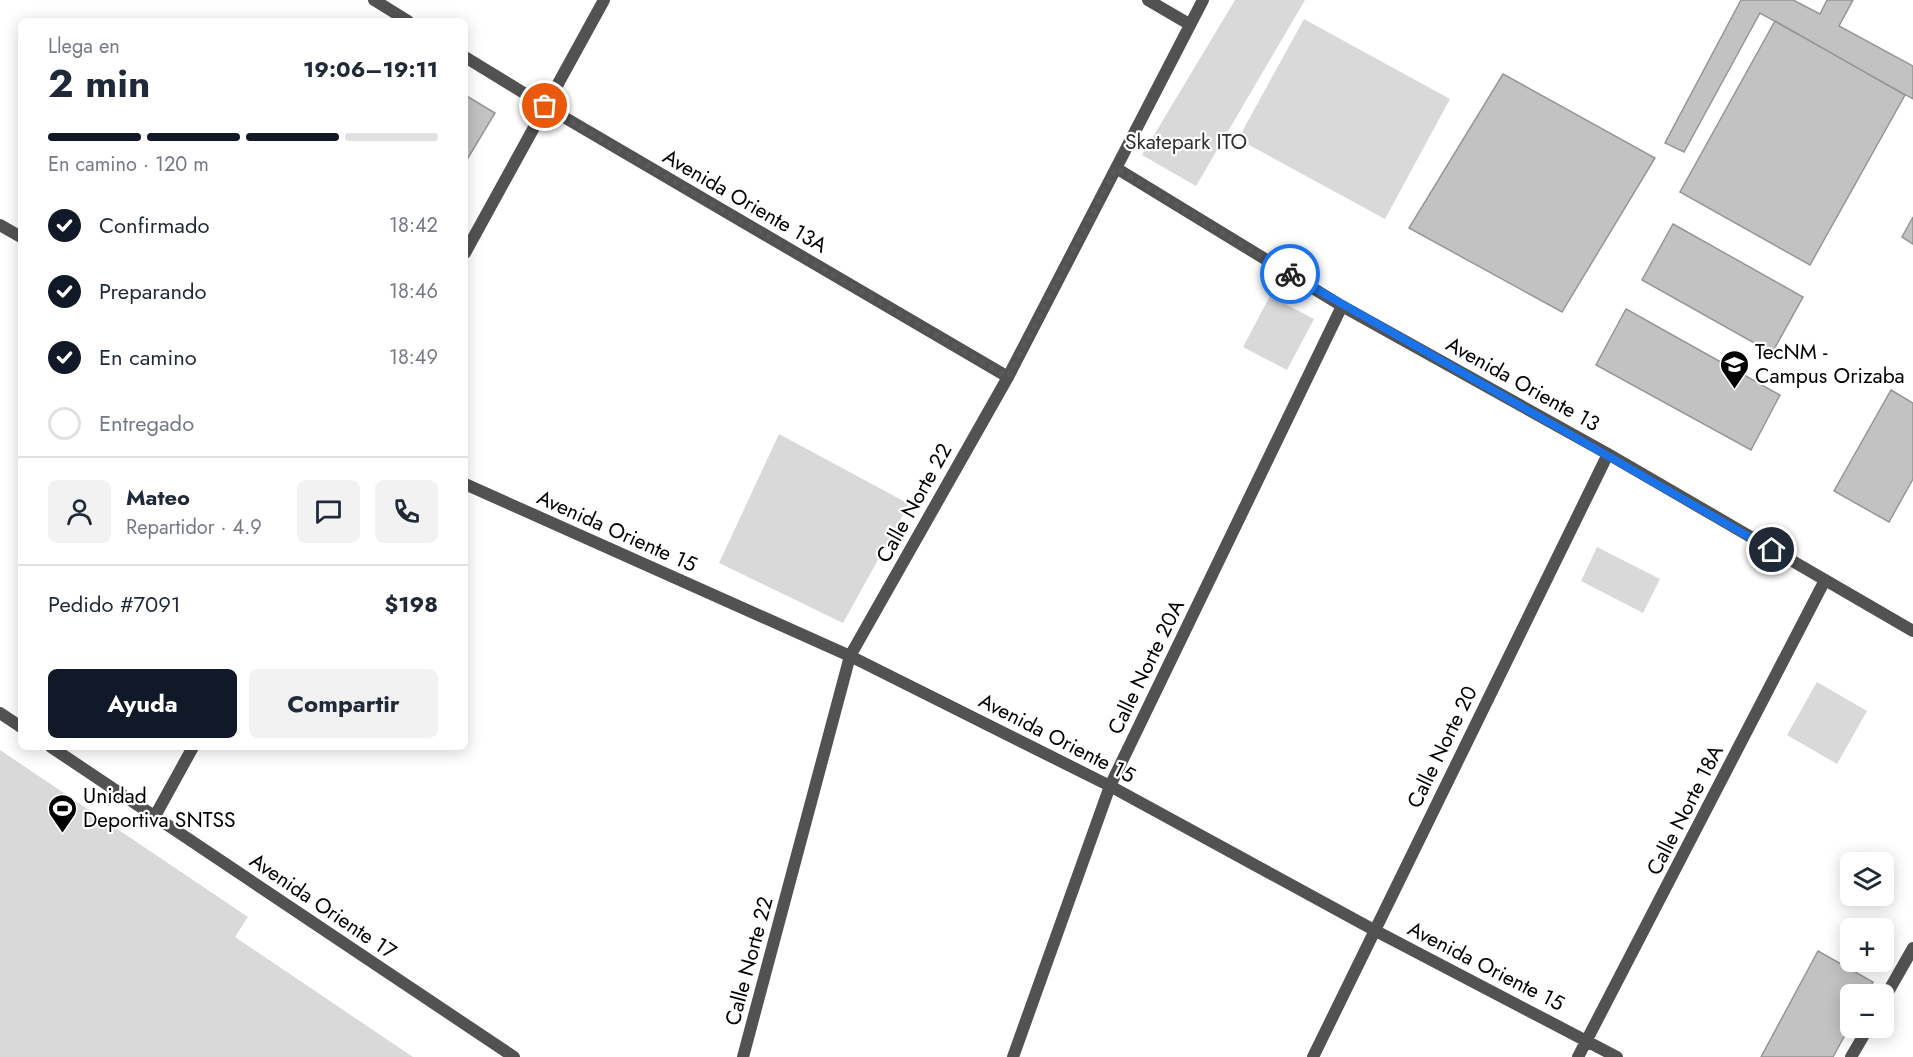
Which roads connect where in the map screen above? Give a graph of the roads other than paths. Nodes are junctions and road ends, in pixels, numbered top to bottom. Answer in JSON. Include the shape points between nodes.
{"nodes":[{"id":1,"x":374,"y":0,"type":"edge"},
{"id":2,"x":604,"y":0,"type":"edge"},
{"id":3,"x":1148,"y":0,"type":"edge"},
{"id":4,"x":1203,"y":0,"type":"edge"},
{"id":5,"x":403,"y":18,"type":"edge"},
{"id":6,"x":1189,"y":24,"type":"junction"},
{"id":7,"x":468,"y":59,"type":"edge"},
{"id":8,"x":545,"y":106,"type":"junction"},
{"id":9,"x":1116,"y":168,"type":"junction"},
{"id":10,"x":0,"y":225,"type":"edge"},
{"id":11,"x":18,"y":235,"type":"edge"},
{"id":12,"x":468,"y":247,"type":"edge"},
{"id":13,"x":1342,"y":306,"type":"junction"},
{"id":14,"x":1008,"y":377,"type":"junction"},
{"id":15,"x":1608,"y":454,"type":"junction"},
{"id":16,"x":468,"y":485,"type":"edge"},
{"id":17,"x":1825,"y":580,"type":"junction"},
{"id":18,"x":1913,"y":631,"type":"edge"},
{"id":19,"x":850,"y":656,"type":"junction"},
{"id":20,"x":0,"y":713,"type":"edge"},
{"id":21,"x":18,"y":725,"type":"edge"},
{"id":22,"x":56,"y":750,"type":"edge"},
{"id":23,"x":191,"y":750,"type":"edge"},
{"id":24,"x":1110,"y":786,"type":"junction"},
{"id":25,"x":155,"y":816,"type":"junction"},
{"id":26,"x":1374,"y":930,"type":"junction"},
{"id":27,"x":1913,"y":948,"type":"edge"},
{"id":28,"x":1893,"y":984,"type":"edge"},
{"id":29,"x":1862,"y":1038,"type":"edge"},
{"id":30,"x":1587,"y":1040,"type":"junction"},
{"id":31,"x":514,"y":1057,"type":"edge"},
{"id":32,"x":743,"y":1057,"type":"edge"},
{"id":33,"x":1013,"y":1057,"type":"edge"},
{"id":34,"x":1313,"y":1057,"type":"edge"},
{"id":35,"x":1578,"y":1057,"type":"edge"},
{"id":36,"x":1617,"y":1057,"type":"edge"},
{"id":37,"x":1851,"y":1057,"type":"edge"}],
"edges":[{"from":1,"to":5,"type":"street"},
{"from":2,"to":8,"type":"street"},
{"from":3,"to":6,"type":"street"},
{"from":4,"to":6,"type":"street","name":"Calle Norte 22"},
{"from":6,"to":9,"type":"street","name":"Calle Norte 22"},
{"from":7,"to":8,"type":"street","name":"Avenida Oriente 13A"},
{"from":8,"to":12,"type":"street"},
{"from":8,"to":14,"type":"street","name":"Avenida Oriente 13A"},
{"from":9,"to":13,"type":"street","name":"Avenida Oriente 13"},
{"from":9,"to":14,"type":"street","name":"Calle Norte 22"},
{"from":10,"to":11,"type":"street"},
{"from":13,"to":15,"type":"street","name":"Avenida Oriente 13"},
{"from":13,"to":24,"type":"street","name":"Calle Norte 20A"},
{"from":14,"to":19,"type":"street","name":"Calle Norte 22"},
{"from":15,"to":17,"type":"street","name":"Avenida Oriente 13"},
{"from":15,"to":26,"type":"street","name":"Calle Norte 20"},
{"from":16,"to":19,"type":"street","name":"Avenida Oriente 15"},
{"from":17,"to":18,"type":"street","name":"Avenida Oriente 13"},
{"from":17,"to":30,"type":"street","name":"Calle Norte 18A"},
{"from":19,"to":24,"type":"street","name":"Avenida Oriente 15"},
{"from":19,"to":32,"type":"street","name":"Calle Norte 22"},
{"from":20,"to":21,"type":"street"},
{"from":22,"to":25,"type":"street","name":"Avenida Oriente 17"},
{"from":23,"to":25,"type":"street"},
{"from":24,"to":26,"type":"street","name":"Avenida Oriente 15"},
{"from":24,"to":33,"type":"street","name":"Calle Norte 20A"},
{"from":25,"to":31,"type":"street","name":"Avenida Oriente 17"},
{"from":26,"to":30,"type":"street","name":"Avenida Oriente 15"},
{"from":26,"to":34,"type":"street","name":"Calle Norte 20"},
{"from":27,"to":28,"type":"street"},
{"from":29,"to":37,"type":"street"},
{"from":30,"to":35,"type":"street","name":"Calle Norte 18A"},
{"from":30,"to":36,"type":"street","name":"Avenida Oriente 15"}]}
